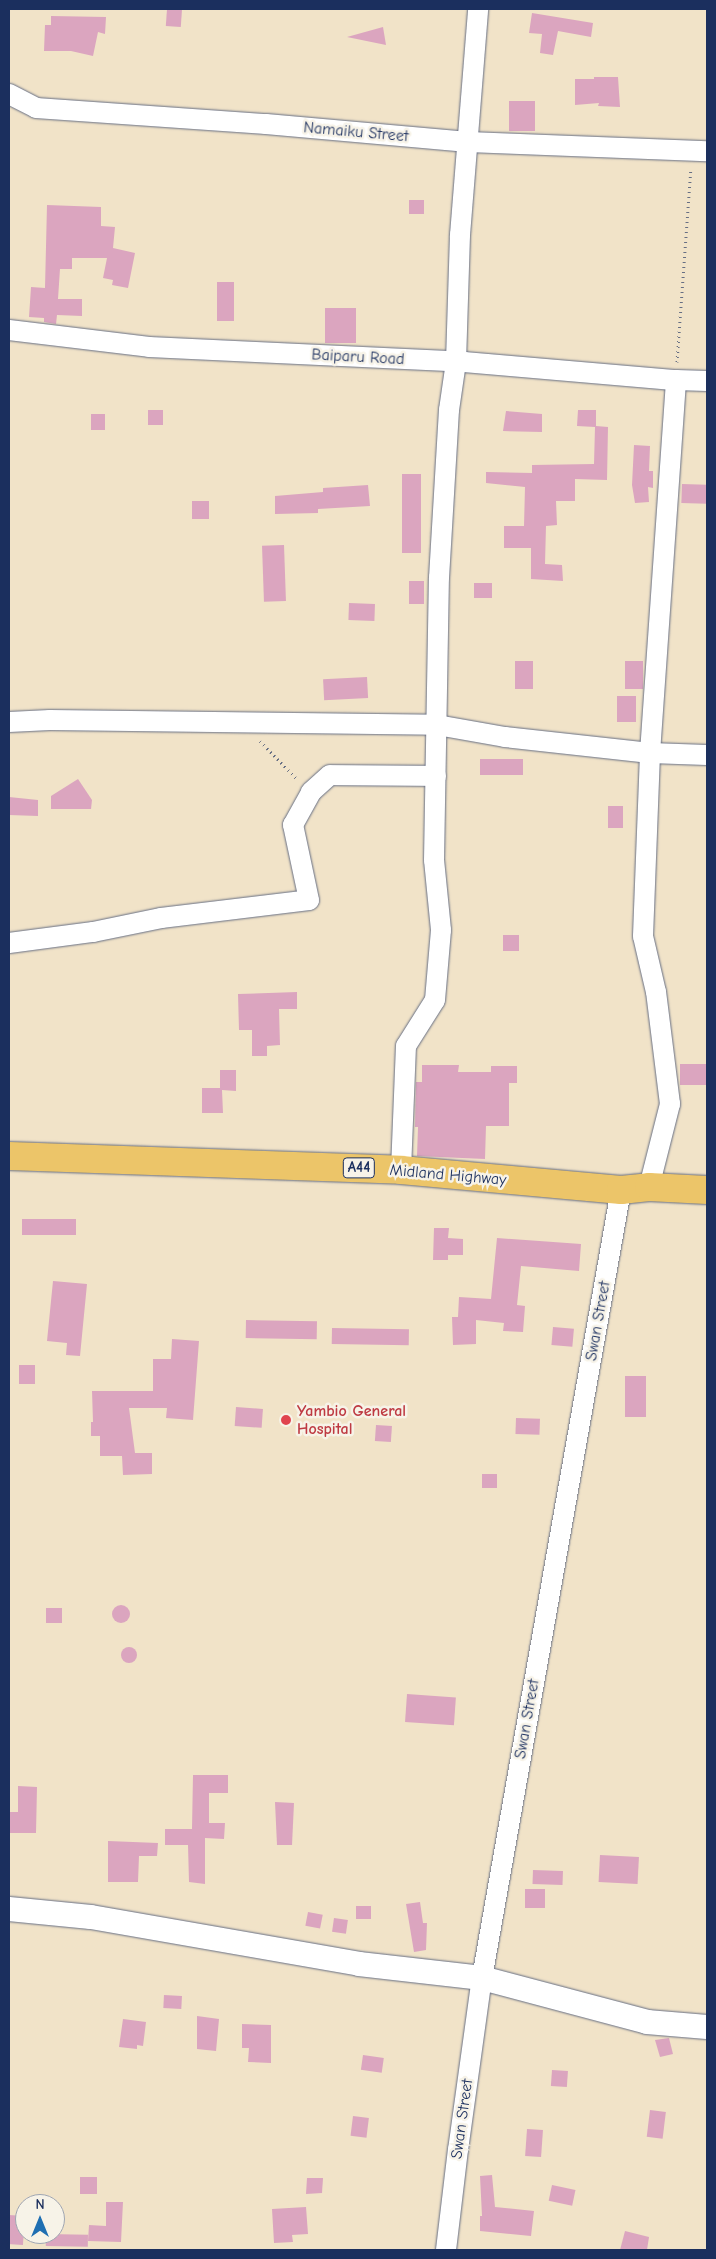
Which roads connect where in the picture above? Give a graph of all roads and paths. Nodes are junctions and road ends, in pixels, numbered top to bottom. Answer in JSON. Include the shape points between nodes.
{"nodes":[{"id":1,"x":478,"y":9,"type":"edge"},
{"id":2,"x":9,"y":94,"type":"edge"},
{"id":3,"x":468,"y":142,"type":"junction"},
{"id":4,"x":702,"y":151,"type":"edge"},
{"id":5,"x":9,"y":330,"type":"edge"},
{"id":6,"x":456,"y":362,"type":"junction"},
{"id":7,"x":676,"y":380,"type":"junction"},
{"id":8,"x":707,"y":381,"type":"edge"},
{"id":9,"x":9,"y":722,"type":"edge"},
{"id":10,"x":248,"y":722,"type":"junction"},
{"id":11,"x":437,"y":725,"type":"junction"},
{"id":12,"x":650,"y":754,"type":"junction"},
{"id":13,"x":707,"y":755,"type":"edge"},
{"id":14,"x":436,"y":776,"type":"junction"},
{"id":15,"x":311,"y":792,"type":"junction"},
{"id":16,"x":9,"y":943,"type":"edge"},
{"id":17,"x":9,"y":1156,"type":"edge"},
{"id":18,"x":402,"y":1170,"type":"junction"},
{"id":19,"x":649,"y":1187,"type":"junction"},
{"id":20,"x":622,"y":1190,"type":"junction"},
{"id":21,"x":707,"y":1190,"type":"edge"},
{"id":22,"x":9,"y":1909,"type":"edge"},
{"id":23,"x":482,"y":1978,"type":"junction"},
{"id":24,"x":707,"y":2027,"type":"edge"},
{"id":25,"x":446,"y":2250,"type":"edge"}],
"edges":[{"from":1,"to":3,"type":"street"},
{"from":2,"to":3,"type":"street","name":"Namaiku Street","via":[[36,108]]},
{"from":3,"to":4,"type":"street","name":"Namaiku Street"},
{"from":3,"to":6,"type":"street","via":[[460,235]]},
{"from":4,"to":7,"type":"path","via":[[691,164]]},
{"from":5,"to":6,"type":"street","name":"Baiparu Road","via":[[149,347]]},
{"from":6,"to":7,"type":"street","name":"Baiparu Road"},
{"from":6,"to":11,"type":"street","via":[[449,410],[439,578]]},
{"from":7,"to":8,"type":"street","name":"Baiparu Road"},
{"from":7,"to":12,"type":"street"},
{"from":9,"to":10,"type":"street"},
{"from":10,"to":11,"type":"street"},
{"from":10,"to":15,"type":"path","via":[[263,746]]},
{"from":11,"to":12,"type":"street","via":[[505,737]]},
{"from":11,"to":14,"type":"street"},
{"from":12,"to":13,"type":"street"},
{"from":12,"to":19,"type":"street","via":[[642,936],[656,992],[670,1104]]},
{"from":14,"to":15,"type":"street","via":[[330,775]]},
{"from":14,"to":18,"type":"street","via":[[434,860],[441,930],[435,1000],[406,1046]]},
{"from":15,"to":16,"type":"street","via":[[293,826],[309,900],[161,918],[92,932]]},
{"from":17,"to":18,"type":"main road","name":"Midland Highway","number":"A44"},
{"from":18,"to":20,"type":"main road","name":"Midland Highway","number":"A44"},
{"from":19,"to":20,"type":"main road","name":"Midland Highway","number":"A44"},
{"from":19,"to":21,"type":"main road","name":"Midland Highway","number":"A44"},
{"from":20,"to":23,"type":"street","name":"Swan Street"},
{"from":22,"to":23,"type":"street","via":[[91,1917],[359,1964]]},
{"from":23,"to":24,"type":"street","via":[[647,2022]]},
{"from":23,"to":25,"type":"street","name":"Swan Street"}]}
